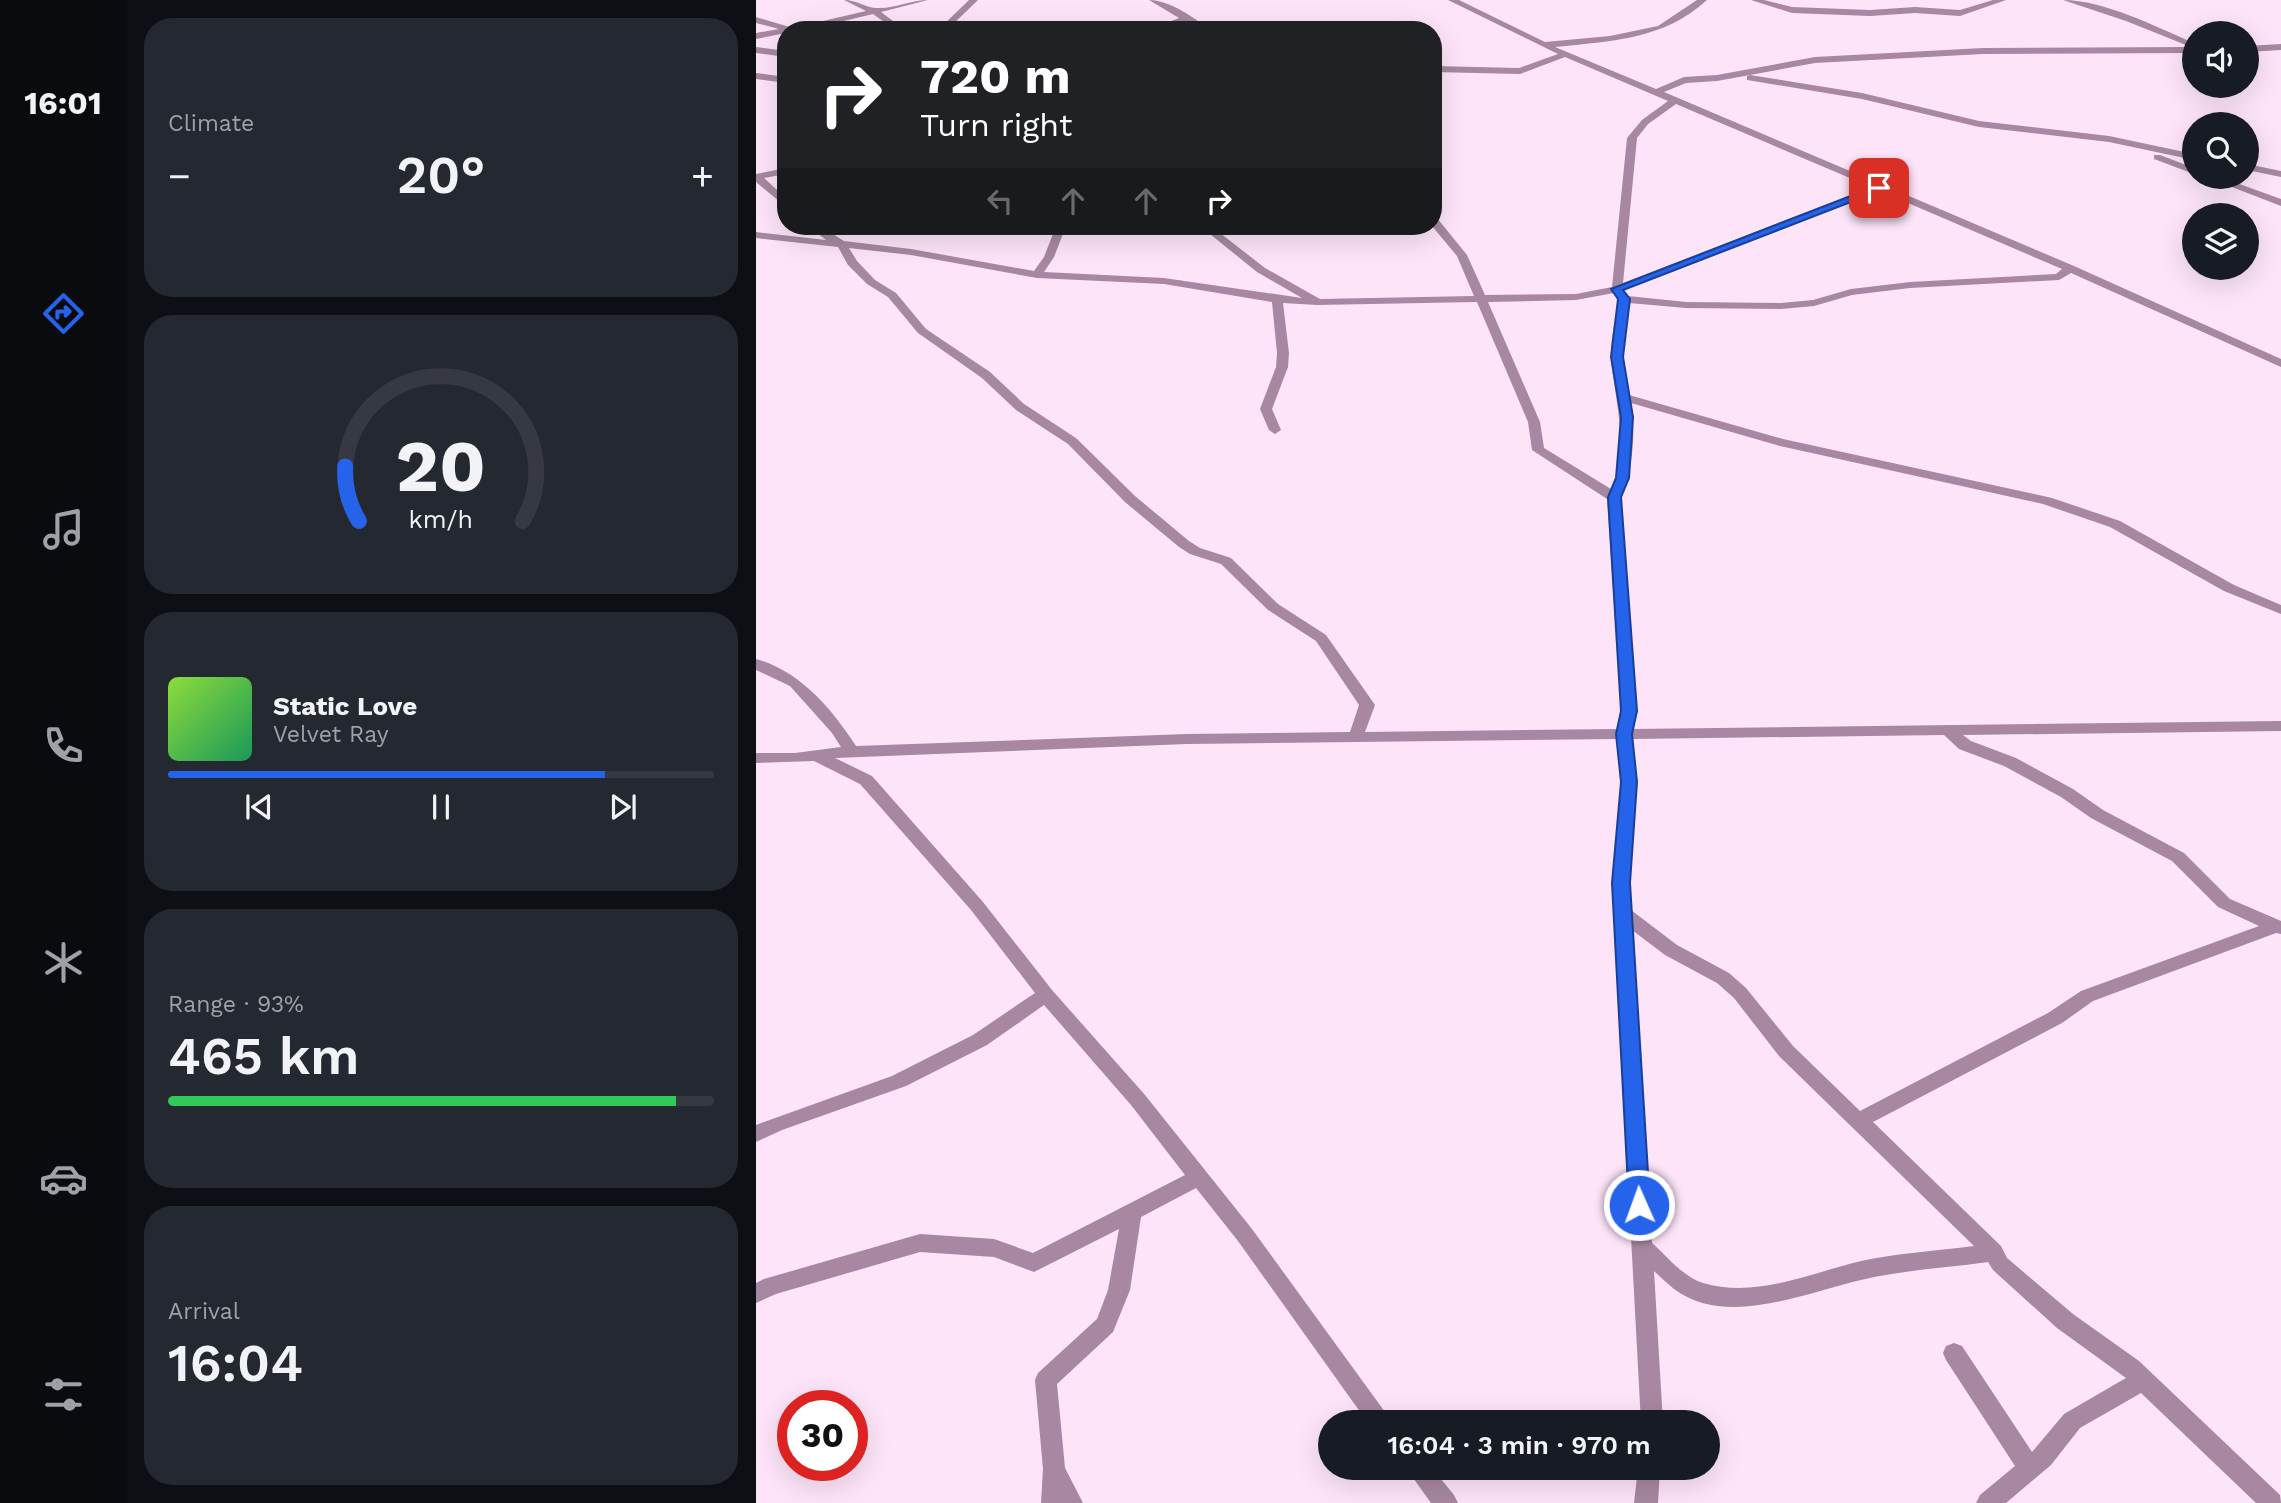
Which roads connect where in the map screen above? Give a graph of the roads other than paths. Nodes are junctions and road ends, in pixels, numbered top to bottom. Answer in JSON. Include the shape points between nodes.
{"nodes":[{"id":1,"x":848,"y":0,"type":"edge"},
{"id":2,"x":924,"y":0,"type":"edge"},
{"id":3,"x":974,"y":0,"type":"edge"},
{"id":4,"x":1153,"y":0,"type":"edge"},
{"id":5,"x":1452,"y":0,"type":"edge"},
{"id":6,"x":1703,"y":0,"type":"edge"},
{"id":7,"x":1755,"y":0,"type":"edge"},
{"id":8,"x":2002,"y":0,"type":"edge"},
{"id":9,"x":2067,"y":0,"type":"edge"},
{"id":10,"x":874,"y":11,"type":"junction"},
{"id":11,"x":1188,"y":18,"type":"junction"},
{"id":12,"x":756,"y":20,"type":"edge"},
{"id":13,"x":831,"y":21,"type":"edge"},
{"id":14,"x":888,"y":21,"type":"edge"},
{"id":15,"x":952,"y":21,"type":"edge"},
{"id":16,"x":1179,"y":21,"type":"edge"},
{"id":17,"x":1192,"y":21,"type":"edge"},
{"id":18,"x":777,"y":26,"type":"edge"},
{"id":19,"x":777,"y":32,"type":"edge"},
{"id":20,"x":756,"y":36,"type":"edge"},
{"id":21,"x":2182,"y":43,"type":"edge"},
{"id":22,"x":1544,"y":45,"type":"junction"},
{"id":23,"x":2281,"y":47,"type":"edge"},
{"id":24,"x":2182,"y":48,"type":"edge"},
{"id":25,"x":2259,"y":48,"type":"edge"},
{"id":26,"x":756,"y":50,"type":"edge"},
{"id":27,"x":777,"y":53,"type":"edge"},
{"id":28,"x":1566,"y":54,"type":"junction"},
{"id":29,"x":1442,"y":69,"type":"edge"},
{"id":30,"x":756,"y":76,"type":"edge"},
{"id":31,"x":1729,"y":76,"type":"junction"},
{"id":32,"x":777,"y":79,"type":"edge"},
{"id":33,"x":1657,"y":92,"type":"junction"},
{"id":34,"x":1676,"y":100,"type":"junction"},
{"id":35,"x":2109,"y":139,"type":"junction"},
{"id":36,"x":2182,"y":154,"type":"edge"},
{"id":37,"x":2182,"y":166,"type":"edge"},
{"id":38,"x":2259,"y":169,"type":"edge"},
{"id":39,"x":777,"y":173,"type":"edge"},
{"id":40,"x":2281,"y":174,"type":"edge"},
{"id":41,"x":756,"y":177,"type":"edge"},
{"id":42,"x":1879,"y":188,"type":"junction"},
{"id":43,"x":2243,"y":189,"type":"edge"},
{"id":44,"x":777,"y":196,"type":"edge"},
{"id":45,"x":2281,"y":203,"type":"edge"},
{"id":46,"x":1442,"y":230,"type":"edge"},
{"id":47,"x":756,"y":235,"type":"edge"},
{"id":48,"x":827,"y":235,"type":"edge"},
{"id":49,"x":1057,"y":235,"type":"edge"},
{"id":50,"x":1216,"y":235,"type":"edge"},
{"id":51,"x":842,"y":245,"type":"junction"},
{"id":52,"x":2070,"y":268,"type":"junction"},
{"id":53,"x":1037,"y":275,"type":"junction"},
{"id":54,"x":1620,"y":294,"type":"junction"},
{"id":55,"x":1277,"y":299,"type":"junction"},
{"id":56,"x":1479,"y":299,"type":"junction"},
{"id":57,"x":1317,"y":302,"type":"junction"},
{"id":58,"x":2246,"y":348,"type":"junction"},
{"id":59,"x":2281,"y":351,"type":"edge"},
{"id":60,"x":2281,"y":363,"type":"edge"},
{"id":61,"x":1626,"y":398,"type":"junction"},
{"id":62,"x":1275,"y":430,"type":"dead end"},
{"id":63,"x":1614,"y":497,"type":"junction"},
{"id":64,"x":2281,"y":610,"type":"edge"},
{"id":65,"x":756,"y":664,"type":"edge"},
{"id":66,"x":2281,"y":726,"type":"edge"},
{"id":67,"x":1949,"y":731,"type":"junction"},
{"id":68,"x":1624,"y":734,"type":"junction"},
{"id":69,"x":1356,"y":736,"type":"junction"},
{"id":70,"x":851,"y":751,"type":"junction"},
{"id":71,"x":817,"y":756,"type":"junction"},
{"id":72,"x":756,"y":758,"type":"edge"},
{"id":73,"x":1623,"y":913,"type":"junction"},
{"id":74,"x":2279,"y":927,"type":"edge"},
{"id":75,"x":1046,"y":995,"type":"junction"},
{"id":76,"x":1860,"y":1120,"type":"junction"},
{"id":77,"x":756,"y":1134,"type":"edge"},
{"id":78,"x":1199,"y":1177,"type":"junction"},
{"id":79,"x":1132,"y":1212,"type":"junction"},
{"id":80,"x":1643,"y":1248,"type":"junction"},
{"id":81,"x":1994,"y":1252,"type":"junction"},
{"id":82,"x":756,"y":1294,"type":"edge"},
{"id":83,"x":1954,"y":1353,"type":"dead end"},
{"id":84,"x":2143,"y":1380,"type":"junction"},
{"id":85,"x":1372,"y":1410,"type":"edge"},
{"id":86,"x":1651,"y":1410,"type":"edge"},
{"id":87,"x":2029,"y":1468,"type":"junction"},
{"id":88,"x":1055,"y":1469,"type":"junction"},
{"id":89,"x":1427,"y":1480,"type":"edge"},
{"id":90,"x":1647,"y":1480,"type":"edge"},
{"id":91,"x":1053,"y":1503,"type":"edge"},
{"id":92,"x":1071,"y":1503,"type":"edge"},
{"id":93,"x":1446,"y":1503,"type":"edge"},
{"id":94,"x":1646,"y":1503,"type":"edge"},
{"id":95,"x":1988,"y":1503,"type":"edge"},
{"id":96,"x":2272,"y":1503,"type":"edge"}],
"edges":[{"from":1,"to":10,"type":"street"},
{"from":2,"to":10,"type":"street"},
{"from":3,"to":15,"type":"street"},
{"from":4,"to":11,"type":"street"},
{"from":5,"to":22,"type":"street"},
{"from":6,"to":22,"type":"street","via":[[1661,28]]},
{"from":7,"to":8,"type":"street","via":[[1792,10],[1960,13]]},
{"from":9,"to":21,"type":"street","via":[[2130,19]]},
{"from":10,"to":13,"type":"street"},
{"from":10,"to":14,"type":"street"},
{"from":11,"to":16,"type":"street"},
{"from":11,"to":17,"type":"street"},
{"from":12,"to":18,"type":"street"},
{"from":19,"to":20,"type":"street"},
{"from":22,"to":28,"type":"street"},
{"from":23,"to":25,"type":"street"},
{"from":24,"to":31,"type":"street","via":[[1815,60]]},
{"from":26,"to":27,"type":"street"},
{"from":28,"to":29,"type":"street","via":[[1520,71]]},
{"from":28,"to":33,"type":"street"},
{"from":30,"to":32,"type":"street"},
{"from":31,"to":33,"type":"street","via":[[1684,80]]},
{"from":31,"to":35,"type":"street","via":[[1862,96],[1979,124]]},
{"from":33,"to":34,"type":"street"},
{"from":34,"to":42,"type":"street"},
{"from":34,"to":54,"type":"street","via":[[1632,138]]},
{"from":35,"to":36,"type":"street"},
{"from":35,"to":37,"type":"street"},
{"from":38,"to":40,"type":"street"},
{"from":39,"to":41,"type":"street"},
{"from":41,"to":44,"type":"street"},
{"from":42,"to":52,"type":"street"},
{"from":42,"to":54,"type":"street"},
{"from":43,"to":45,"type":"street"},
{"from":46,"to":56,"type":"street","via":[[1462,255]]},
{"from":47,"to":51,"type":"street"},
{"from":48,"to":51,"type":"street"},
{"from":49,"to":53,"type":"street"},
{"from":50,"to":57,"type":"street","via":[[1261,270]]},
{"from":51,"to":53,"type":"street","via":[[911,251]]},
{"from":51,"to":69,"type":"street","via":[[852,263],[891,295],[922,331],[1072,441],[1184,544],[1226,561],[1273,607],[1321,638],[1367,705]]},
{"from":52,"to":54,"type":"street","via":[[2059,277],[1910,285],[1800,305],[1712,306]]},
{"from":52,"to":58,"type":"street"},
{"from":53,"to":55,"type":"street","via":[[1164,281]]},
{"from":54,"to":56,"type":"street"},
{"from":54,"to":61,"type":"street","via":[[1617,357]]},
{"from":55,"to":57,"type":"street"},
{"from":55,"to":62,"type":"street","via":[[1282,367],[1266,409]]},
{"from":56,"to":57,"type":"street"},
{"from":56,"to":63,"type":"street","via":[[1535,422],[1538,450]]},
{"from":58,"to":59,"type":"street"},
{"from":58,"to":60,"type":"street"},
{"from":61,"to":63,"type":"street","via":[[1623,478]]},
{"from":61,"to":64,"type":"street","via":[[1780,442],[2054,503],[2115,524],[2230,589]]},
{"from":63,"to":68,"type":"street","via":[[1629,711]]},
{"from":65,"to":70,"type":"street","via":[[795,683]]},
{"from":66,"to":67,"type":"street"},
{"from":67,"to":68,"type":"street"},
{"from":67,"to":74,"type":"street","via":[[1965,745],[2010,762],[2178,857],[2224,903]]},
{"from":68,"to":69,"type":"street"},
{"from":68,"to":73,"type":"street","via":[[1629,782]]},
{"from":69,"to":70,"type":"street"},
{"from":70,"to":71,"type":"street"},
{"from":71,"to":72,"type":"street"},
{"from":71,"to":75,"type":"street","via":[[866,780],[977,906]]},
{"from":73,"to":76,"type":"street","via":[[1671,950],[1723,978],[1786,1051]]},
{"from":73,"to":80,"type":"street"},
{"from":74,"to":76,"type":"street","via":[[2087,996],[2055,1018]]},
{"from":75,"to":77,"type":"street","via":[[979,1041],[899,1081]]},
{"from":75,"to":78,"type":"street"},
{"from":76,"to":81,"type":"street"},
{"from":78,"to":79,"type":"street"},
{"from":78,"to":85,"type":"street"},
{"from":79,"to":82,"type":"street","via":[[1034,1263],[994,1248],[920,1243]]},
{"from":79,"to":88,"type":"street","via":[[1119,1290],[1105,1325],[1046,1380]]},
{"from":80,"to":81,"type":"street","via":[[1682,1283],[1727,1297],[1764,1296],[1863,1270]]},
{"from":80,"to":86,"type":"street"},
{"from":81,"to":84,"type":"street","via":[[2000,1264],[2065,1321]]},
{"from":83,"to":87,"type":"street"},
{"from":84,"to":87,"type":"street","via":[[2072,1421]]},
{"from":84,"to":96,"type":"street"},
{"from":87,"to":95,"type":"street"},
{"from":88,"to":91,"type":"street"},
{"from":88,"to":92,"type":"street"},
{"from":89,"to":93,"type":"street"},
{"from":90,"to":94,"type":"street"}]}
